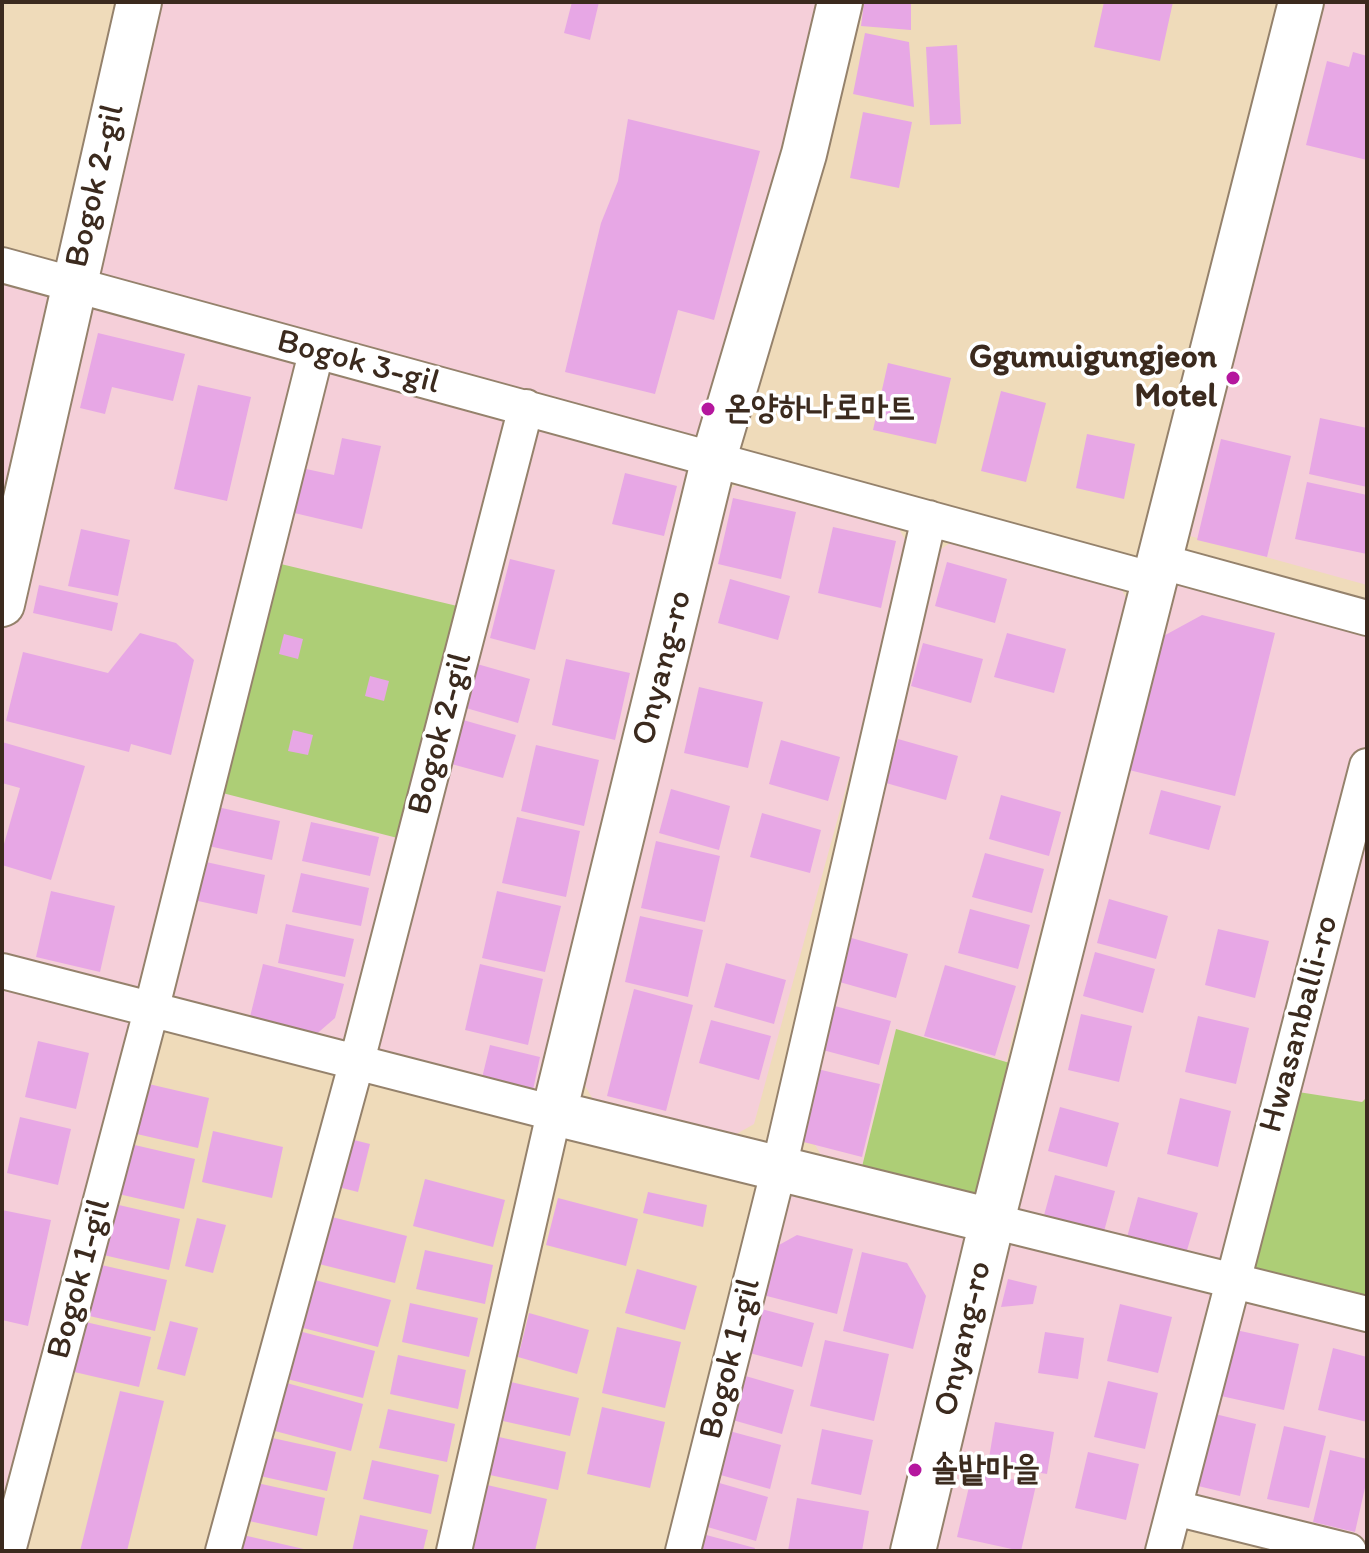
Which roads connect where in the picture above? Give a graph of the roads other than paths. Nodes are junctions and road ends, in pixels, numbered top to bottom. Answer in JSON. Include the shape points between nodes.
{"nodes":[{"id":1,"x":139,"y":2,"type":"edge"},
{"id":2,"x":840,"y":2,"type":"edge"},
{"id":3,"x":1301,"y":2,"type":"edge"},
{"id":4,"x":2,"y":265,"type":"edge"},
{"id":5,"x":73,"y":282,"type":"junction"},
{"id":6,"x":316,"y":353,"type":"junction"},
{"id":7,"x":526,"y":407,"type":"junction"},
{"id":8,"x":714,"y":458,"type":"junction"},
{"id":9,"x":929,"y":518,"type":"junction"},
{"id":10,"x":1157,"y":570,"type":"junction"},
{"id":11,"x":2,"y":604,"type":"edge"},
{"id":12,"x":1367,"y":618,"type":"edge"},
{"id":13,"x":1367,"y":766,"type":"edge"},
{"id":14,"x":2,"y":971,"type":"edge"},
{"id":15,"x":152,"y":1007,"type":"junction"},
{"id":16,"x":357,"y":1061,"type":"junction"},
{"id":17,"x":554,"y":1113,"type":"junction"},
{"id":18,"x":779,"y":1168,"type":"junction"},
{"id":19,"x":992,"y":1221,"type":"junction"},
{"id":20,"x":1233,"y":1281,"type":"junction"},
{"id":21,"x":1367,"y":1314,"type":"edge"},
{"id":22,"x":1175,"y":1508,"type":"junction"},
{"id":23,"x":8,"y":1551,"type":"edge"},
{"id":24,"x":223,"y":1551,"type":"edge"},
{"id":25,"x":454,"y":1551,"type":"edge"},
{"id":26,"x":683,"y":1551,"type":"edge"},
{"id":27,"x":913,"y":1551,"type":"edge"},
{"id":28,"x":1163,"y":1551,"type":"edge"},
{"id":29,"x":1349,"y":1551,"type":"edge"}],
"edges":[{"from":1,"to":5,"type":"main road","name":"Bogok 2-gil"},
{"from":2,"to":8,"type":"main road","name":"Onyang-ro","via":[[804,154]]},
{"from":3,"to":10,"type":"main road","name":"Onyang-ro"},
{"from":4,"to":5,"type":"street","name":"Bogok 3-gil"},
{"from":5,"to":6,"type":"street","name":"Bogok 3-gil"},
{"from":5,"to":11,"type":"main road","name":"Bogok 2-gil"},
{"from":6,"to":7,"type":"street","name":"Bogok 3-gil"},
{"from":6,"to":15,"type":"street"},
{"from":7,"to":8,"type":"street","name":"Bogok 3-gil"},
{"from":7,"to":16,"type":"street","name":"Bogok 2-gil"},
{"from":8,"to":9,"type":"street","name":"Bogok 3-gil"},
{"from":8,"to":17,"type":"main road","name":"Onyang-ro"},
{"from":9,"to":10,"type":"street","name":"Bogok 3-gil"},
{"from":9,"to":18,"type":"street"},
{"from":10,"to":12,"type":"street","name":"Bogok 3-gil"},
{"from":10,"to":19,"type":"main road","name":"Onyang-ro"},
{"from":13,"to":20,"type":"street","name":"Hwasanballi-ro"},
{"from":14,"to":15,"type":"street"},
{"from":15,"to":16,"type":"street"},
{"from":15,"to":23,"type":"street","name":"Bogok 1-gil"},
{"from":16,"to":17,"type":"street"},
{"from":16,"to":24,"type":"street"},
{"from":17,"to":18,"type":"main road","name":"Onyang-ro"},
{"from":17,"to":25,"type":"street"},
{"from":18,"to":19,"type":"main road","name":"Onyang-ro"},
{"from":18,"to":26,"type":"street","name":"Bogok 1-gil"},
{"from":19,"to":20,"type":"street"},
{"from":19,"to":27,"type":"main road","name":"Onyang-ro"},
{"from":20,"to":21,"type":"street"},
{"from":20,"to":22,"type":"street","name":"Hwasanballi-ro"},
{"from":22,"to":28,"type":"street","name":"Hwasanballi-ro"},
{"from":22,"to":29,"type":"street"}]}
